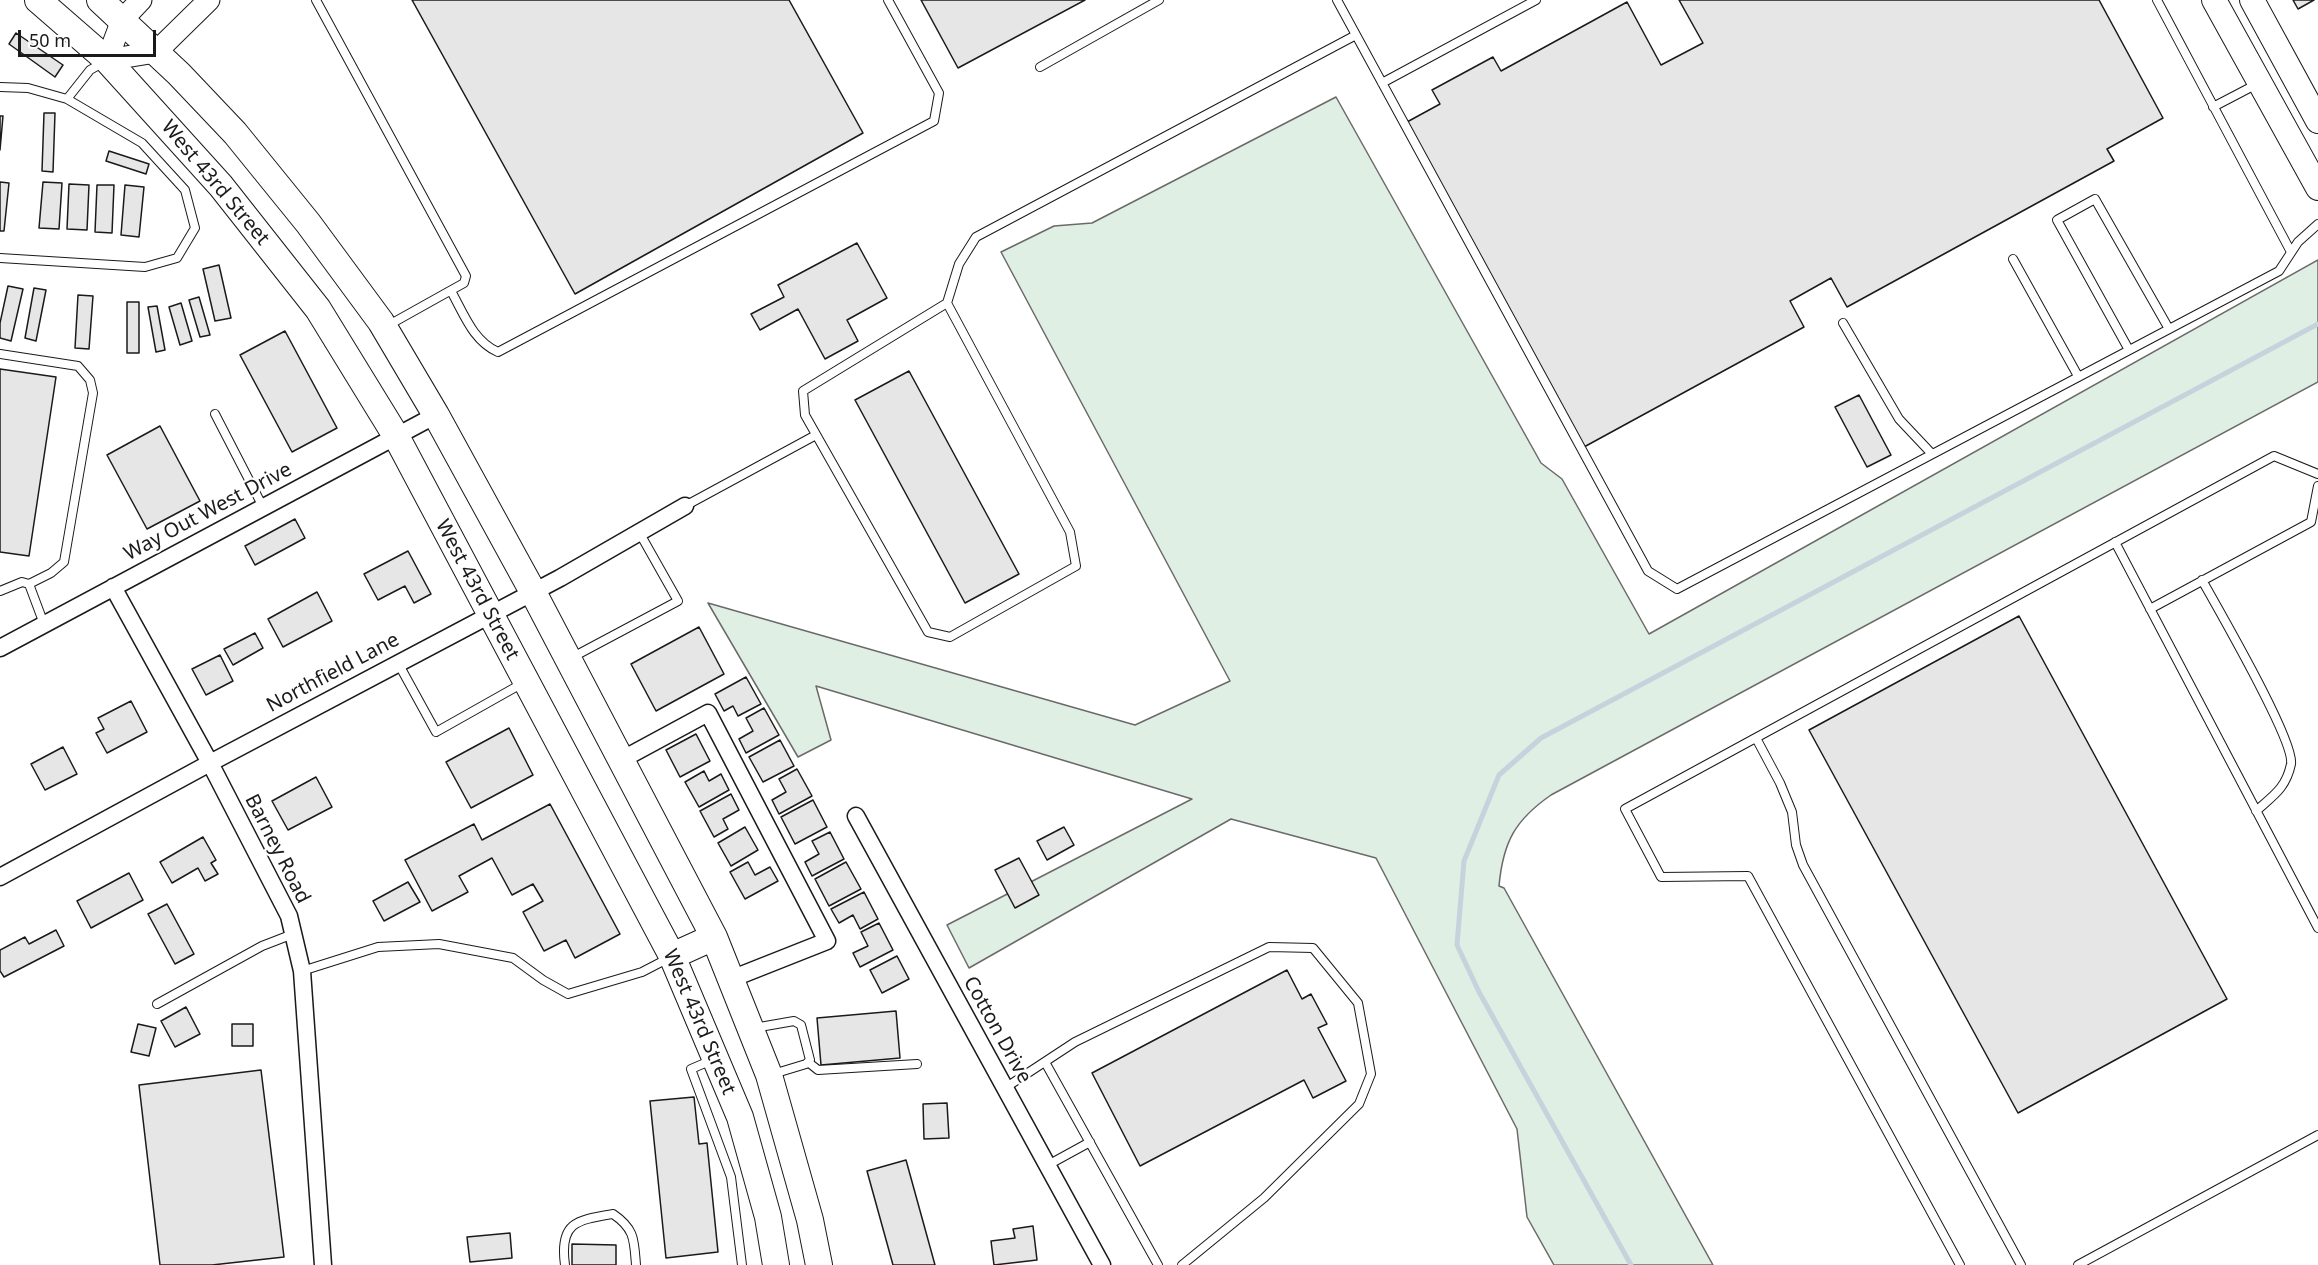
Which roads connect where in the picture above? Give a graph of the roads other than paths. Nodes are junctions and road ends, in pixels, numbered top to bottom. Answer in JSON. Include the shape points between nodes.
{"nodes":[{"id":1,"x":38,"y":0,"type":"edge"},
{"id":2,"x":100,"y":0,"type":"edge"},
{"id":3,"x":141,"y":0,"type":"edge"},
{"id":4,"x":209,"y":0,"type":"edge"},
{"id":5,"x":316,"y":0,"type":"edge"},
{"id":6,"x":888,"y":0,"type":"edge"},
{"id":7,"x":1159,"y":0,"type":"edge"},
{"id":8,"x":1337,"y":0,"type":"edge"},
{"id":9,"x":1536,"y":0,"type":"edge"},
{"id":10,"x":2157,"y":0,"type":"edge"},
{"id":11,"x":2214,"y":0,"type":"edge"},
{"id":12,"x":2252,"y":0,"type":"edge"},
{"id":13,"x":122,"y":20,"type":"junction"},
{"id":14,"x":1356,"y":35,"type":"junction"},
{"id":15,"x":156,"y":52,"type":"junction"},
{"id":16,"x":107,"y":60,"type":"junction"},
{"id":17,"x":1040,"y":67,"type":"dead end"},
{"id":18,"x":2289,"y":68,"type":"junction"},
{"id":19,"x":1382,"y":83,"type":"junction"},
{"id":20,"x":2260,"y":83,"type":"junction"},
{"id":21,"x":0,"y":87,"type":"edge"},
{"id":22,"x":67,"y":99,"type":"junction"},
{"id":23,"x":2213,"y":107,"type":"junction"},
{"id":24,"x":2318,"y":121,"type":"edge"},
{"id":25,"x":2318,"y":188,"type":"edge"},
{"id":26,"x":2318,"y":224,"type":"edge"},
{"id":27,"x":2291,"y":252,"type":"junction"},
{"id":28,"x":0,"y":258,"type":"edge"},
{"id":29,"x":2013,"y":259,"type":"dead end"},
{"id":30,"x":451,"y":291,"type":"junction"},
{"id":31,"x":947,"y":303,"type":"junction"},
{"id":32,"x":1843,"y":323,"type":"dead end"},
{"id":33,"x":384,"y":328,"type":"junction"},
{"id":34,"x":2169,"y":329,"type":"junction"},
{"id":35,"x":2129,"y":350,"type":"junction"},
{"id":36,"x":0,"y":354,"type":"edge"},
{"id":37,"x":2078,"y":376,"type":"junction"},
{"id":38,"x":215,"y":414,"type":"dead end"},
{"id":39,"x":436,"y":415,"type":"junction"},
{"id":40,"x":816,"y":435,"type":"junction"},
{"id":41,"x":396,"y":436,"type":"junction"},
{"id":42,"x":1932,"y":454,"type":"junction"},
{"id":43,"x":2318,"y":474,"type":"edge"},
{"id":44,"x":2318,"y":486,"type":"edge"},
{"id":45,"x":685,"y":506,"type":"joint"},
{"id":46,"x":263,"y":507,"type":"junction"},
{"id":47,"x":639,"y":532,"type":"junction"},
{"id":48,"x":2115,"y":542,"type":"junction"},
{"id":49,"x":2202,"y":580,"type":"junction"},
{"id":50,"x":29,"y":584,"type":"junction"},
{"id":51,"x":113,"y":587,"type":"junction"},
{"id":52,"x":0,"y":591,"type":"edge"},
{"id":53,"x":532,"y":592,"type":"junction"},
{"id":54,"x":2150,"y":609,"type":"junction"},
{"id":55,"x":490,"y":614,"type":"junction"},
{"id":56,"x":44,"y":624,"type":"junction"},
{"id":57,"x":0,"y":648,"type":"edge"},
{"id":58,"x":568,"y":660,"type":"junction"},
{"id":59,"x":398,"y":663,"type":"junction"},
{"id":60,"x":526,"y":681,"type":"junction"},
{"id":61,"x":1756,"y":738,"type":"junction"},
{"id":62,"x":621,"y":760,"type":"junction"},
{"id":63,"x":210,"y":763,"type":"junction"},
{"id":64,"x":2256,"y":810,"type":"junction"},
{"id":65,"x":856,"y":816,"type":"dead end"},
{"id":66,"x":0,"y":877,"type":"edge"},
{"id":67,"x":2318,"y":928,"type":"edge"},
{"id":68,"x":293,"y":934,"type":"junction"},
{"id":69,"x":714,"y":937,"type":"junction"},
{"id":70,"x":672,"y":956,"type":"junction"},
{"id":71,"x":302,"y":971,"type":"junction"},
{"id":72,"x":731,"y":979,"type":"junction"},
{"id":73,"x":157,"y":1004,"type":"dead end"},
{"id":74,"x":750,"y":1028,"type":"junction"},
{"id":75,"x":715,"y":1059,"type":"junction"},
{"id":76,"x":808,"y":1062,"type":"junction"},
{"id":77,"x":1045,"y":1062,"type":"junction"},
{"id":78,"x":917,"y":1064,"type":"dead end"},
{"id":79,"x":769,"y":1075,"type":"junction"},
{"id":80,"x":1005,"y":1088,"type":"junction"},
{"id":81,"x":2318,"y":1134,"type":"edge"},
{"id":82,"x":1090,"y":1142,"type":"junction"},
{"id":83,"x":1048,"y":1165,"type":"junction"},
{"id":84,"x":323,"y":1265,"type":"edge"},
{"id":85,"x":565,"y":1265,"type":"edge"},
{"id":86,"x":636,"y":1265,"type":"edge"},
{"id":87,"x":742,"y":1265,"type":"edge"},
{"id":88,"x":776,"y":1265,"type":"edge"},
{"id":89,"x":819,"y":1265,"type":"edge"},
{"id":90,"x":1102,"y":1265,"type":"edge"},
{"id":91,"x":1158,"y":1265,"type":"edge"},
{"id":92,"x":1182,"y":1265,"type":"edge"},
{"id":93,"x":1960,"y":1265,"type":"edge"},
{"id":94,"x":2021,"y":1265,"type":"edge"},
{"id":95,"x":2078,"y":1265,"type":"edge"}],
"edges":[{"from":1,"to":16,"type":"main road","name":"West 43rd Street"},
{"from":2,"to":13,"type":"main road"},
{"from":3,"to":13,"type":"street"},
{"from":4,"to":15,"type":"street"},
{"from":5,"to":30,"type":"lane","via":[[466,276],[464,283]]},
{"from":6,"to":30,"type":"lane","via":[[939,93],[934,121],[498,352],[475,335]]},
{"from":7,"to":17,"type":"lane"},
{"from":8,"to":14,"type":"lane"},
{"from":9,"to":19,"type":"lane"},
{"from":10,"to":23,"type":"lane"},
{"from":11,"to":20,"type":"main road"},
{"from":12,"to":18,"type":"main road"},
{"from":13,"to":15,"type":"main road"},
{"from":13,"to":16,"type":"street"},
{"from":14,"to":19,"type":"lane"},
{"from":14,"to":31,"type":"lane","via":[[976,237],[959,264]]},
{"from":15,"to":16,"type":"street"},
{"from":15,"to":33,"type":"main road","via":[[235,133],[308,223]]},
{"from":16,"to":22,"type":"lane","via":[[90,70]]},
{"from":16,"to":41,"type":"main road","name":"West 43rd Street","via":[[221,186],[318,309]]},
{"from":18,"to":20,"type":"main road"},
{"from":18,"to":24,"type":"main road"},
{"from":19,"to":42,"type":"lane","via":[[1648,571],[1677,589]]},
{"from":20,"to":23,"type":"lane"},
{"from":20,"to":25,"type":"main road"},
{"from":21,"to":22,"type":"lane","via":[[28,88]]},
{"from":22,"to":28,"type":"lane","via":[[142,143],[185,190],[195,228],[177,258],[145,267]]},
{"from":23,"to":27,"type":"lane"},
{"from":26,"to":27,"type":"lane"},
{"from":27,"to":34,"type":"lane","via":[[2279,271]]},
{"from":29,"to":37,"type":"lane"},
{"from":30,"to":33,"type":"lane"},
{"from":31,"to":40,"type":"lane","via":[[803,391],[805,415]]},
{"from":31,"to":40,"type":"lane","via":[[1070,532],[1076,566],[950,637],[928,632]]},
{"from":32,"to":42,"type":"lane","via":[[1899,419]]},
{"from":33,"to":39,"type":"main road"},
{"from":34,"to":35,"type":"lane"},
{"from":34,"to":35,"type":"lane","via":[[2095,199],[2057,220]]},
{"from":35,"to":37,"type":"lane"},
{"from":36,"to":50,"type":"lane","via":[[78,366],[90,380],[93,393],[64,562]]},
{"from":37,"to":42,"type":"lane"},
{"from":38,"to":46,"type":"lane"},
{"from":39,"to":41,"type":"street","name":"Way Out West Drive"},
{"from":39,"to":53,"type":"main road"},
{"from":40,"to":45,"type":"lane"},
{"from":41,"to":46,"type":"street","name":"Way Out West Drive"},
{"from":41,"to":55,"type":"main road","name":"West 43rd Street"},
{"from":43,"to":48,"type":"lane","via":[[2274,456]]},
{"from":44,"to":49,"type":"lane","via":[[2311,522]]},
{"from":45,"to":47,"type":"street","name":"Northfield Lane"},
{"from":46,"to":51,"type":"street","name":"Way Out West Drive"},
{"from":47,"to":53,"type":"street","name":"Northfield Lane"},
{"from":47,"to":58,"type":"lane","via":[[678,602]]},
{"from":48,"to":54,"type":"lane"},
{"from":48,"to":61,"type":"lane"},
{"from":49,"to":54,"type":"lane"},
{"from":49,"to":64,"type":"lane","via":[[2283,733],[2291,761],[2283,788]]},
{"from":50,"to":52,"type":"lane","via":[[22,582]]},
{"from":50,"to":56,"type":"lane"},
{"from":51,"to":56,"type":"street","name":"Way Out West Drive"},
{"from":51,"to":63,"type":"street","name":"Barney Road"},
{"from":53,"to":55,"type":"street","name":"Northfield Lane"},
{"from":53,"to":58,"type":"main road"},
{"from":54,"to":64,"type":"lane"},
{"from":55,"to":59,"type":"street","name":"Northfield Lane"},
{"from":55,"to":60,"type":"main road","name":"West 43rd Street"},
{"from":56,"to":57,"type":"street","name":"Way Out West Drive"},
{"from":58,"to":62,"type":"main road"},
{"from":59,"to":60,"type":"lane","via":[[436,732]]},
{"from":59,"to":63,"type":"street","name":"Northfield Lane"},
{"from":60,"to":70,"type":"main road","name":"West 43rd Street"},
{"from":61,"to":93,"type":"lane","via":[[1625,809],[1661,877],[1748,876]]},
{"from":61,"to":94,"type":"lane","via":[[1792,812],[1803,865]]},
{"from":62,"to":69,"type":"main road"},
{"from":62,"to":72,"type":"street","via":[[708,713],[827,941]]},
{"from":63,"to":66,"type":"street","name":"Northfield Lane"},
{"from":63,"to":68,"type":"street","name":"Barney Road","via":[[289,916]]},
{"from":64,"to":67,"type":"lane"},
{"from":65,"to":80,"type":"street","name":"Cotton Drive"},
{"from":68,"to":71,"type":"street","name":"Barney Road"},
{"from":68,"to":73,"type":"lane","via":[[262,946]]},
{"from":69,"to":70,"type":"main road"},
{"from":69,"to":72,"type":"main road"},
{"from":70,"to":71,"type":"lane","via":[[642,972],[568,994],[513,958],[439,944],[378,947]]},
{"from":70,"to":75,"type":"main road","name":"West 43rd Street"},
{"from":71,"to":84,"type":"street","name":"Barney Road"},
{"from":72,"to":74,"type":"main road"},
{"from":74,"to":76,"type":"lane","via":[[794,1021],[801,1025]]},
{"from":74,"to":79,"type":"main road"},
{"from":75,"to":87,"type":"lane","via":[[691,1069],[731,1177]]},
{"from":75,"to":88,"type":"main road","name":"West 43rd Street","via":[[740,1117],[768,1217]]},
{"from":76,"to":78,"type":"lane","via":[[818,1070]]},
{"from":76,"to":79,"type":"lane"},
{"from":77,"to":80,"type":"lane"},
{"from":77,"to":82,"type":"lane"},
{"from":77,"to":92,"type":"lane","via":[[1075,1042],[1269,947],[1313,948],[1358,1003],[1371,1074],[1359,1104],[1264,1198]]},
{"from":79,"to":89,"type":"main road"},
{"from":80,"to":83,"type":"street","name":"Cotton Drive"},
{"from":81,"to":95,"type":"lane"},
{"from":82,"to":83,"type":"lane"},
{"from":82,"to":91,"type":"lane"},
{"from":83,"to":90,"type":"street","name":"Cotton Drive"},
{"from":85,"to":86,"type":"lane","via":[[563,1252],[571,1227],[583,1219],[613,1214],[627,1223],[635,1242]]}]}
